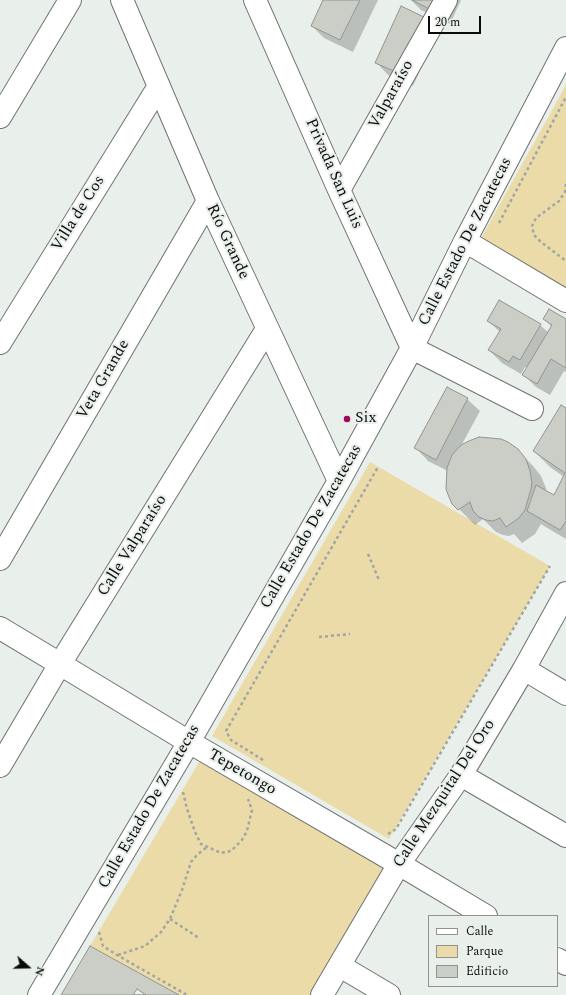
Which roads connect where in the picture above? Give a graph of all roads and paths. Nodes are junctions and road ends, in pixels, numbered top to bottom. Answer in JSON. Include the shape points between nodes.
{"nodes":[{"id":1,"x":70,"y":0,"type":"edge"},
{"id":2,"x":122,"y":0,"type":"edge"},
{"id":3,"x":255,"y":0,"type":"edge"},
{"id":4,"x":446,"y":0,"type":"edge"},
{"id":5,"x":566,"y":48,"type":"edge"},
{"id":6,"x":159,"y":86,"type":"junction"},
{"id":7,"x":566,"y":98,"type":"edge"},
{"id":8,"x":0,"y":117,"type":"edge"},
{"id":9,"x":566,"y":184,"type":"edge"},
{"id":10,"x":339,"y":190,"type":"junction"},
{"id":11,"x":208,"y":201,"type":"junction"},
{"id":12,"x":498,"y":224,"type":"dead end"},
{"id":13,"x":465,"y":241,"type":"junction"},
{"id":14,"x":566,"y":261,"type":"edge"},
{"id":15,"x":566,"y":301,"type":"edge"},
{"id":16,"x":268,"y":329,"type":"junction"},
{"id":17,"x":0,"y":343,"type":"edge"},
{"id":18,"x":412,"y":348,"type":"junction"},
{"id":19,"x":532,"y":409,"type":"dead end"},
{"id":20,"x":378,"y":467,"type":"dead end"},
{"id":21,"x":339,"y":481,"type":"junction"},
{"id":22,"x":368,"y":554,"type":"dead end"},
{"id":23,"x":0,"y":560,"type":"edge"},
{"id":24,"x":550,"y":566,"type":"dead end"},
{"id":25,"x":379,"y":580,"type":"dead end"},
{"id":26,"x":566,"y":593,"type":"edge"},
{"id":27,"x":0,"y":628,"type":"edge"},
{"id":28,"x":350,"y":634,"type":"dead end"},
{"id":29,"x":319,"y":637,"type":"dead end"},
{"id":30,"x":60,"y":664,"type":"junction"},
{"id":31,"x":524,"y":669,"type":"junction"},
{"id":32,"x":566,"y":694,"type":"edge"},
{"id":33,"x":189,"y":742,"type":"junction"},
{"id":34,"x":264,"y":761,"type":"dead end"},
{"id":35,"x":0,"y":764,"type":"edge"},
{"id":36,"x":461,"y":775,"type":"junction"},
{"id":37,"x":246,"y":794,"type":"dead end"},
{"id":38,"x":179,"y":796,"type":"dead end"},
{"id":39,"x":385,"y":836,"type":"dead end"},
{"id":40,"x":566,"y":836,"type":"edge"},
{"id":41,"x":207,"y":847,"type":"junction"},
{"id":42,"x":399,"y":864,"type":"junction"},
{"id":43,"x":484,"y":915,"type":"edge"},
{"id":44,"x":170,"y":919,"type":"junction"},
{"id":45,"x":99,"y":931,"type":"dead end"},
{"id":46,"x":199,"y":938,"type":"dead end"},
{"id":47,"x":117,"y":956,"type":"junction"},
{"id":48,"x":340,"y":966,"type":"junction"},
{"id":49,"x":39,"y":995,"type":"edge"},
{"id":50,"x":186,"y":995,"type":"edge"},
{"id":51,"x":322,"y":995,"type":"edge"},
{"id":52,"x":389,"y":995,"type":"edge"}],
"edges":[{"from":1,"to":8,"type":"street"},
{"from":2,"to":6,"type":"street","name":"Río Grande"},
{"from":3,"to":10,"type":"street","name":"Privada San Luis"},
{"from":4,"to":10,"type":"street","name":"Valparaíso"},
{"from":5,"to":13,"type":"street","name":"Calle Estado De Zacatecas"},
{"from":6,"to":11,"type":"street","name":"Río Grande"},
{"from":6,"to":17,"type":"street","name":"Villa de Cos"},
{"from":7,"to":12,"type":"path"},
{"from":9,"to":14,"type":"path","via":[[565,192],[559,201],[536,218],[532,226],[534,235]]},
{"from":10,"to":18,"type":"street","name":"Privada San Luis"},
{"from":11,"to":16,"type":"street","name":"Río Grande"},
{"from":11,"to":23,"type":"street","name":"Veta Grande"},
{"from":13,"to":15,"type":"street"},
{"from":13,"to":18,"type":"street","name":"Calle Estado De Zacatecas"},
{"from":16,"to":21,"type":"street","name":"Río Grande"},
{"from":16,"to":30,"type":"street","name":"Calle Valparaíso"},
{"from":18,"to":19,"type":"street"},
{"from":18,"to":21,"type":"street","name":"Calle Estado De Zacatecas"},
{"from":20,"to":34,"type":"path","via":[[226,731],[231,740]]},
{"from":21,"to":33,"type":"street","name":"Calle Estado De Zacatecas"},
{"from":22,"to":25,"type":"path"},
{"from":24,"to":39,"type":"path","via":[[396,829]]},
{"from":26,"to":31,"type":"street","name":"Calle Mezquital Del Oro"},
{"from":27,"to":30,"type":"street","name":"Tepetongo"},
{"from":28,"to":29,"type":"path"},
{"from":30,"to":33,"type":"street","name":"Tepetongo"},
{"from":30,"to":35,"type":"street","name":"Calle Valparaíso"},
{"from":31,"to":32,"type":"street"},
{"from":31,"to":36,"type":"street","name":"Calle Mezquital Del Oro"},
{"from":33,"to":42,"type":"street","name":"Tepetongo"},
{"from":33,"to":49,"type":"street","name":"Calle Estado De Zacatecas"},
{"from":36,"to":40,"type":"street"},
{"from":36,"to":42,"type":"street","name":"Calle Mezquital Del Oro"},
{"from":37,"to":41,"type":"path","via":[[252,810],[242,840],[231,851],[221,853]]},
{"from":38,"to":41,"type":"path","via":[[183,789],[195,832],[201,844]]},
{"from":41,"to":44,"type":"path","via":[[191,862]]},
{"from":42,"to":43,"type":"street","name":"Tepetongo"},
{"from":42,"to":48,"type":"street","name":"Calle Mezquital Del Oro"},
{"from":44,"to":46,"type":"path"},
{"from":44,"to":47,"type":"path","via":[[162,932],[145,946]]},
{"from":45,"to":47,"type":"path","via":[[103,946]]},
{"from":47,"to":50,"type":"path"},
{"from":48,"to":51,"type":"street","name":"Calle Mezquital Del Oro"},
{"from":48,"to":52,"type":"street"}]}
